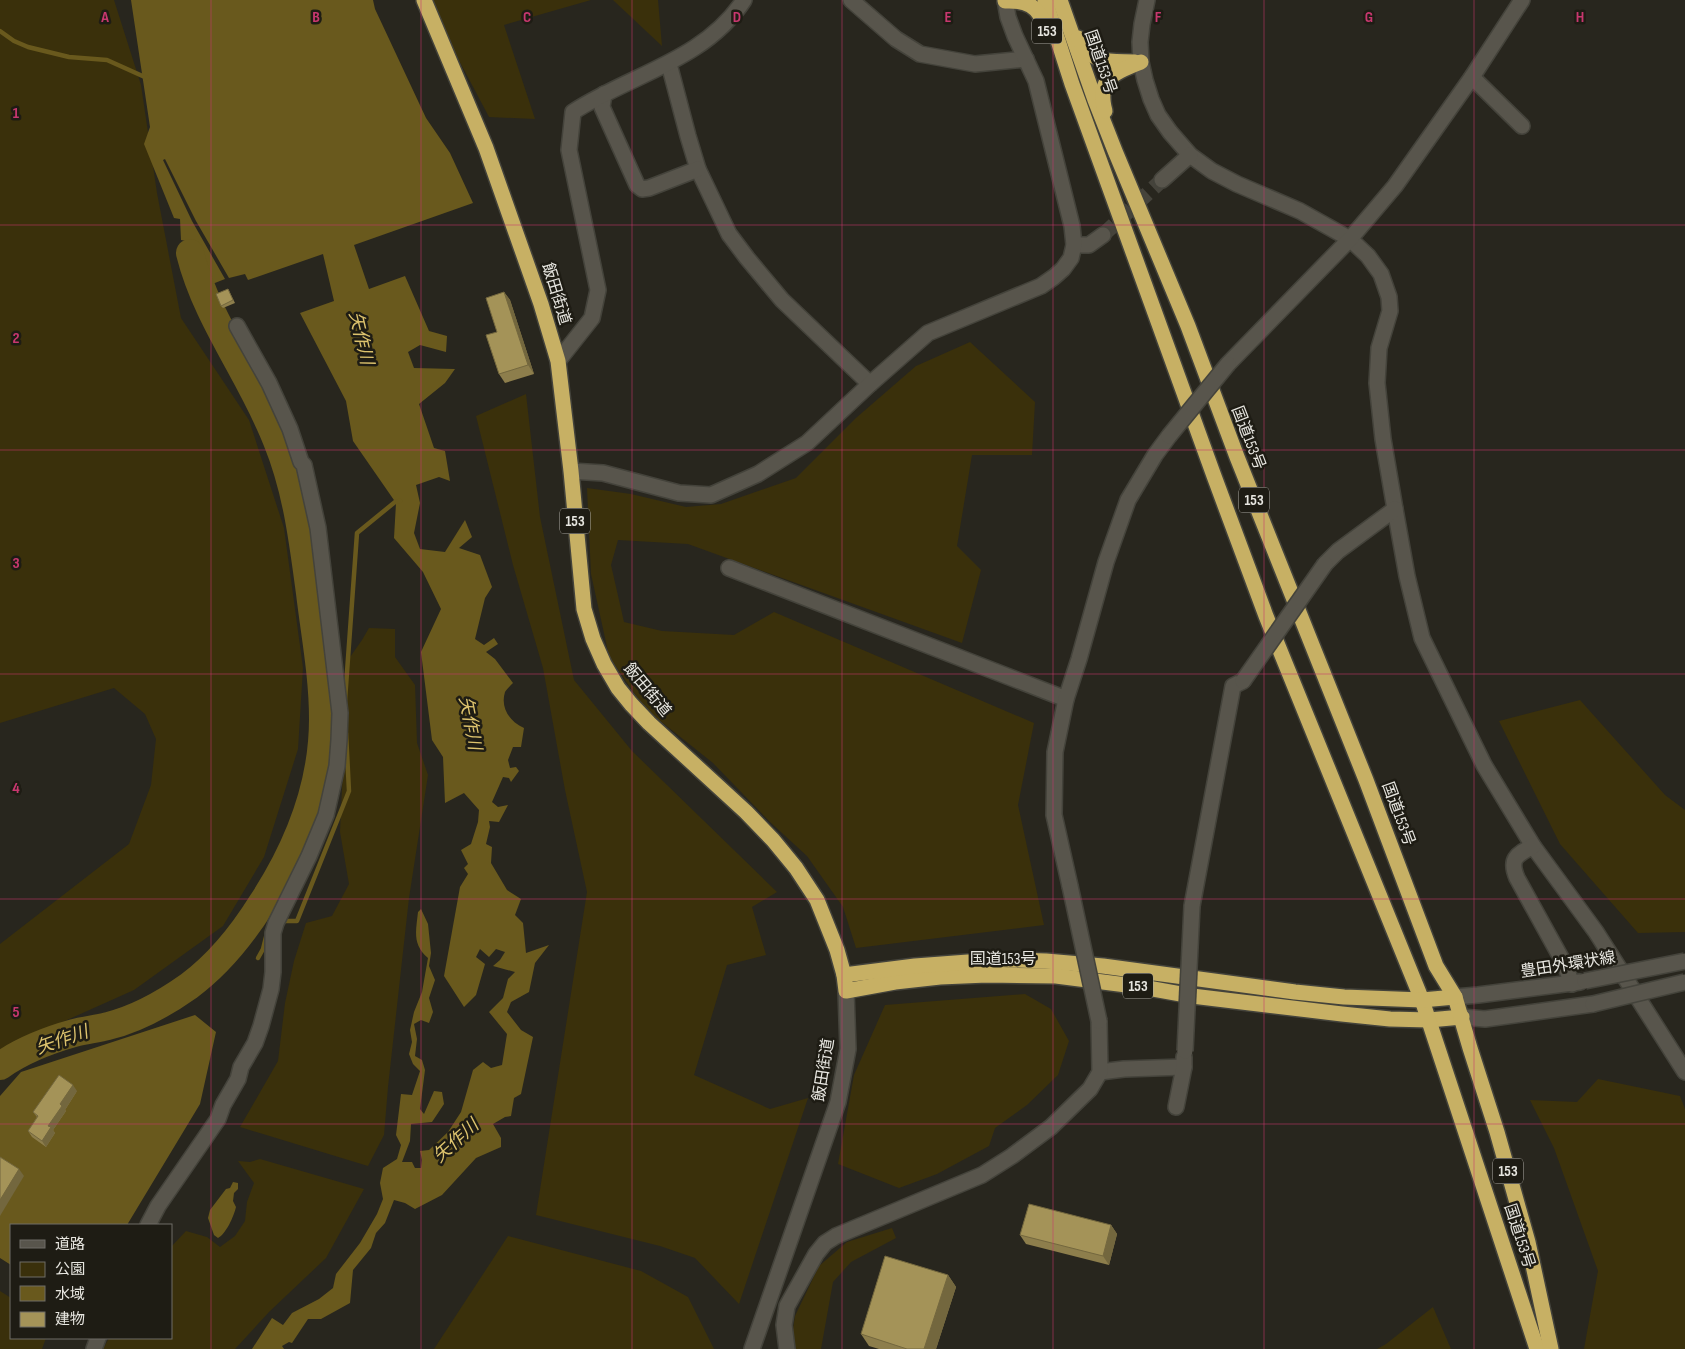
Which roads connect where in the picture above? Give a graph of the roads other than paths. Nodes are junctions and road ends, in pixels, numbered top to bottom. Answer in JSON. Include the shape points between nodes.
{"nodes":[{"id":1,"x":424,"y":0,"type":"edge"},
{"id":2,"x":744,"y":0,"type":"edge"},
{"id":3,"x":851,"y":0,"type":"edge"},
{"id":4,"x":1045,"y":0,"type":"edge"},
{"id":5,"x":1060,"y":0,"type":"edge"},
{"id":6,"x":1147,"y":0,"type":"edge"},
{"id":7,"x":1522,"y":0,"type":"edge"},
{"id":8,"x":1005,"y":1,"type":"edge"},
{"id":9,"x":1026,"y":59,"type":"junction"},
{"id":10,"x":1141,"y":62,"type":"junction"},
{"id":11,"x":669,"y":64,"type":"junction"},
{"id":12,"x":1472,"y":77,"type":"junction"},
{"id":13,"x":1072,"y":84,"type":"junction"},
{"id":14,"x":604,"y":94,"type":"junction"},
{"id":15,"x":1522,"y":126,"type":"dead end"},
{"id":16,"x":1190,"y":155,"type":"junction"},
{"id":17,"x":698,"y":169,"type":"junction"},
{"id":18,"x":1162,"y":180,"type":"tunnel mouth"},
{"id":19,"x":1132,"y":196,"type":"junction"},
{"id":20,"x":1103,"y":235,"type":"tunnel mouth"},
{"id":21,"x":1350,"y":239,"type":"junction"},
{"id":22,"x":1074,"y":246,"type":"junction"},
{"id":23,"x":238,"y":326,"type":"dead end"},
{"id":24,"x":558,"y":361,"type":"junction"},
{"id":25,"x":870,"y":384,"type":"junction"},
{"id":26,"x":571,"y":471,"type":"junction"},
{"id":27,"x":1395,"y":510,"type":"junction"},
{"id":28,"x":728,"y":568,"type":"dead end"},
{"id":29,"x":1066,"y":698,"type":"junction"},
{"id":30,"x":1533,"y":846,"type":"junction"},
{"id":31,"x":1685,"y":961,"type":"edge"},
{"id":32,"x":844,"y":975,"type":"junction"},
{"id":33,"x":1579,"y":982,"type":"junction"},
{"id":34,"x":1685,"y":982,"type":"edge"},
{"id":35,"x":846,"y":991,"type":"junction"},
{"id":36,"x":1455,"y":997,"type":"junction"},
{"id":37,"x":1422,"y":1000,"type":"junction"},
{"id":38,"x":1462,"y":1017,"type":"junction"},
{"id":39,"x":1429,"y":1020,"type":"junction"},
{"id":40,"x":1184,"y":1066,"type":"junction"},
{"id":41,"x":1684,"y":1071,"type":"edge"},
{"id":42,"x":1100,"y":1072,"type":"junction"},
{"id":43,"x":1176,"y":1107,"type":"dead end"},
{"id":44,"x":149,"y":1224,"type":"edge"},
{"id":45,"x":752,"y":1349,"type":"edge"},
{"id":46,"x":787,"y":1349,"type":"edge"},
{"id":47,"x":1537,"y":1349,"type":"edge"},
{"id":48,"x":1551,"y":1349,"type":"edge"}],
"edges":[{"from":1,"to":24,"type":"highway","name":"飯田街道","number":"153","via":[[506,201]]},
{"from":2,"to":11,"type":"street","via":[[714,35]]},
{"from":3,"to":9,"type":"street","via":[[920,54],[975,64]]},
{"from":4,"to":13,"type":"highway","name":"国道153号","number":"153"},
{"from":5,"to":10,"type":"highway","via":[[1089,54],[1105,61]]},
{"from":5,"to":19,"type":"highway","name":"国道153号","number":"153"},
{"from":6,"to":10,"type":"street","via":[[1140,42]]},
{"from":7,"to":12,"type":"street"},
{"from":8,"to":9,"type":"street","via":[[1008,17]]},
{"from":8,"to":13,"type":"highway","number":"153","via":[[1013,0],[1037,8]]},
{"from":9,"to":22,"type":"street","via":[[1044,111]]},
{"from":10,"to":16,"type":"street","via":[[1158,115]]},
{"from":10,"to":19,"type":"highway","via":[[1112,74],[1106,82],[1103,99]]},
{"from":11,"to":14,"type":"street"},
{"from":11,"to":17,"type":"street"},
{"from":12,"to":15,"type":"street"},
{"from":12,"to":21,"type":"street","via":[[1395,186]]},
{"from":13,"to":37,"type":"highway","name":"国道153号","number":"153","via":[[1266,616]]},
{"from":14,"to":17,"type":"street","via":[[602,107],[637,185],[642,189]]},
{"from":14,"to":24,"type":"street","via":[[573,112],[569,150],[598,290],[592,318]]},
{"from":16,"to":18,"type":"street"},
{"from":16,"to":21,"type":"street","via":[[1212,171],[1300,211]]},
{"from":17,"to":25,"type":"street","via":[[729,234],[747,258],[782,300]]},
{"from":19,"to":36,"type":"highway","name":"国道153号","number":"153","via":[[1188,326],[1436,966]]},
{"from":20,"to":22,"type":"street","via":[[1089,245]]},
{"from":21,"to":27,"type":"street","via":[[1382,274],[1389,297],[1390,311],[1379,348],[1376,383]]},
{"from":21,"to":29,"type":"street","bridge":true,"via":[[1228,364],[1155,455],[1128,500]]},
{"from":22,"to":25,"type":"street","via":[[1063,269],[1047,282],[928,333]]},
{"from":23,"to":44,"type":"street","via":[[269,383],[290,429],[300,462],[304,465],[318,528],[340,713],[338,757],[326,815],[273,933],[274,972],[255,1043],[218,1119]]},
{"from":24,"to":26,"type":"highway","name":"飯田街道","number":"153"},
{"from":25,"to":26,"type":"street","via":[[807,443],[758,474],[711,494],[679,494],[603,473]]},
{"from":26,"to":32,"type":"highway","name":"飯田街道","number":"153","via":[[584,609],[604,664],[618,688],[649,723],[746,812],[796,868],[817,900]]},
{"from":27,"to":30,"type":"street","via":[[1422,638],[1484,766]]},
{"from":27,"to":40,"type":"street","bridge":true,"via":[[1325,564],[1243,681],[1234,686],[1192,906]]},
{"from":28,"to":29,"type":"street"},
{"from":29,"to":42,"type":"street","bridge":true,"via":[[1055,752],[1054,815],[1099,1021]]},
{"from":30,"to":33,"type":"street","via":[[1514,859],[1513,868],[1565,965]]},
{"from":30,"to":41,"type":"street","via":[[1596,932]]},
{"from":31,"to":33,"type":"street","name":"豊田外環状線","bridge":true},
{"from":32,"to":35,"type":"highway","name":"飯田街道","number":"153"},
{"from":32,"to":37,"type":"highway","name":"国道153号","number":"153","via":[[968,962],[1046,961],[1294,992]]},
{"from":33,"to":36,"type":"street","name":"豊田外環状線"},
{"from":34,"to":38,"type":"street","bridge":true,"via":[[1593,1004],[1485,1019]]},
{"from":35,"to":39,"type":"highway","name":"国道153号","number":"153","via":[[940,977],[1056,976],[1299,1010]]},
{"from":35,"to":45,"type":"street","name":"飯田街道","via":[[848,1049],[838,1102]]},
{"from":36,"to":37,"type":"highway","name":"国道153号","number":"153"},
{"from":36,"to":38,"type":"highway","name":"国道153号","number":"153"},
{"from":37,"to":39,"type":"highway","name":"国道153号","number":"153"},
{"from":38,"to":39,"type":"highway","name":"国道153号","number":"153"},
{"from":38,"to":48,"type":"highway","name":"国道153号","number":"153","via":[[1528,1242]]},
{"from":39,"to":47,"type":"highway","name":"国道153号","number":"153"},
{"from":40,"to":42,"type":"street"},
{"from":40,"to":43,"type":"street"},
{"from":42,"to":46,"type":"street","via":[[1090,1089],[1051,1127],[982,1175],[825,1243],[787,1306],[784,1325]]}]}
